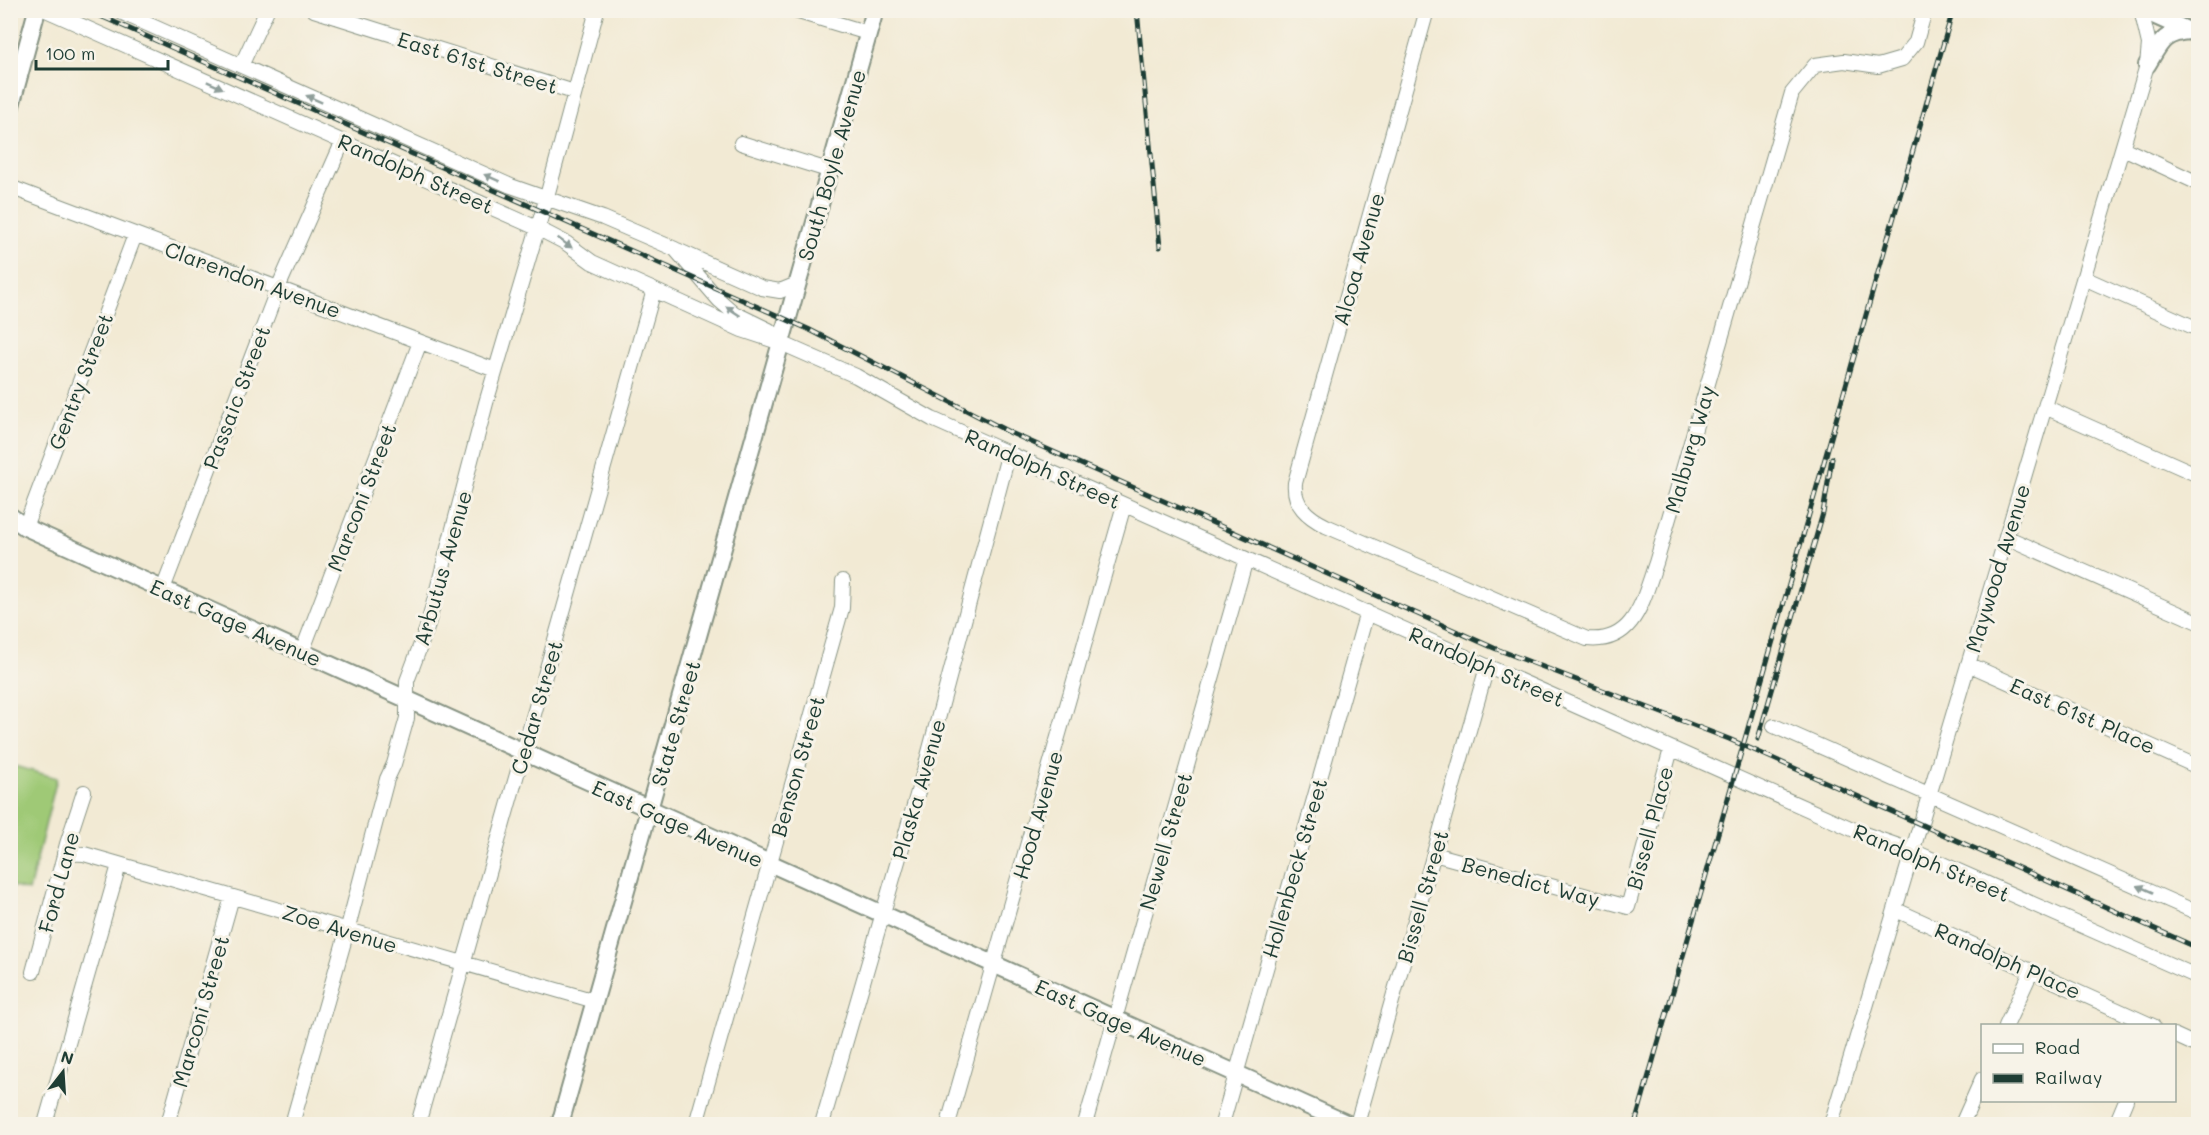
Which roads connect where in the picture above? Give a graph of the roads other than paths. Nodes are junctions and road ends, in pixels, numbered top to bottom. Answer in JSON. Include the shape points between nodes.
{"nodes":[{"id":1,"x":38,"y":10,"type":"edge"},
{"id":2,"x":46,"y":10,"type":"edge"},
{"id":3,"x":116,"y":10,"type":"edge"},
{"id":4,"x":267,"y":10,"type":"edge"},
{"id":5,"x":314,"y":10,"type":"edge"},
{"id":6,"x":597,"y":10,"type":"edge"},
{"id":7,"x":792,"y":10,"type":"edge"},
{"id":8,"x":875,"y":10,"type":"edge"},
{"id":9,"x":1427,"y":10,"type":"edge"},
{"id":10,"x":1925,"y":10,"type":"edge"},
{"id":11,"x":2141,"y":10,"type":"edge"},
{"id":12,"x":868,"y":33,"type":"junction"},
{"id":13,"x":2194,"y":33,"type":"edge"},
{"id":14,"x":2147,"y":65,"type":"junction"},
{"id":15,"x":241,"y":66,"type":"junction"},
{"id":16,"x":574,"y":92,"type":"junction"},
{"id":17,"x":10,"y":109,"type":"edge"},
{"id":18,"x":343,"y":141,"type":"junction"},
{"id":19,"x":741,"y":143,"type":"dead end"},
{"id":20,"x":2124,"y":148,"type":"junction"},
{"id":21,"x":828,"y":170,"type":"junction"},
{"id":22,"x":2199,"y":183,"type":"edge"},
{"id":23,"x":10,"y":187,"type":"edge"},
{"id":24,"x":546,"y":200,"type":"junction"},
{"id":25,"x":537,"y":228,"type":"junction"},
{"id":26,"x":135,"y":235,"type":"junction"},
{"id":27,"x":675,"y":249,"type":"junction"},
{"id":28,"x":2084,"y":278,"type":"junction"},
{"id":29,"x":797,"y":284,"type":"junction"},
{"id":30,"x":278,"y":288,"type":"junction"},
{"id":31,"x":654,"y":290,"type":"junction"},
{"id":32,"x":787,"y":320,"type":"joint"},
{"id":33,"x":2199,"y":329,"type":"edge"},
{"id":34,"x":420,"y":342,"type":"junction"},
{"id":35,"x":781,"y":343,"type":"junction"},
{"id":36,"x":495,"y":370,"type":"junction"},
{"id":37,"x":2045,"y":407,"type":"junction"},
{"id":38,"x":1009,"y":452,"type":"junction"},
{"id":39,"x":2199,"y":476,"type":"edge"},
{"id":40,"x":1124,"y":505,"type":"junction"},
{"id":41,"x":1301,"y":508,"type":"joint"},
{"id":42,"x":10,"y":516,"type":"edge"},
{"id":43,"x":25,"y":527,"type":"junction"},
{"id":44,"x":2006,"y":537,"type":"junction"},
{"id":45,"x":1246,"y":559,"type":"junction"},
{"id":46,"x":843,"y":581,"type":"dead end"},
{"id":47,"x":163,"y":589,"type":"junction"},
{"id":48,"x":1367,"y":612,"type":"junction"},
{"id":49,"x":2199,"y":622,"type":"edge"},
{"id":50,"x":302,"y":652,"type":"junction"},
{"id":51,"x":1968,"y":664,"type":"junction"},
{"id":52,"x":1487,"y":667,"type":"junction"},
{"id":53,"x":407,"y":699,"type":"junction"},
{"id":54,"x":1774,"y":726,"type":"dead end"},
{"id":55,"x":1671,"y":749,"type":"junction"},
{"id":56,"x":523,"y":752,"type":"junction"},
{"id":57,"x":2199,"y":767,"type":"edge"},
{"id":58,"x":84,"y":792,"type":"dead end"},
{"id":59,"x":1930,"y":795,"type":"junction"},
{"id":60,"x":649,"y":810,"type":"junction"},
{"id":61,"x":66,"y":847,"type":"junction"},
{"id":62,"x":1913,"y":851,"type":"junction"},
{"id":63,"x":1434,"y":854,"type":"junction"},
{"id":64,"x":769,"y":864,"type":"junction"},
{"id":65,"x":119,"y":865,"type":"junction"},
{"id":66,"x":232,"y":897,"type":"junction"},
{"id":67,"x":1628,"y":908,"type":"joint"},
{"id":68,"x":1896,"y":910,"type":"junction"},
{"id":69,"x":2199,"y":913,"type":"edge"},
{"id":70,"x":882,"y":914,"type":"junction"},
{"id":71,"x":347,"y":931,"type":"junction"},
{"id":72,"x":464,"y":963,"type":"junction"},
{"id":73,"x":994,"y":965,"type":"junction"},
{"id":74,"x":2032,"y":970,"type":"junction"},
{"id":75,"x":33,"y":972,"type":"dead end"},
{"id":76,"x":2199,"y":977,"type":"edge"},
{"id":77,"x":595,"y":1001,"type":"junction"},
{"id":78,"x":1114,"y":1019,"type":"junction"},
{"id":79,"x":2007,"y":1024,"type":"edge"},
{"id":80,"x":2149,"y":1024,"type":"edge"},
{"id":81,"x":2176,"y":1035,"type":"edge"},
{"id":82,"x":2199,"y":1046,"type":"edge"},
{"id":83,"x":1237,"y":1074,"type":"junction"},
{"id":84,"x":1981,"y":1083,"type":"edge"},
{"id":85,"x":2126,"y":1102,"type":"edge"},
{"id":86,"x":45,"y":1125,"type":"edge"},
{"id":87,"x":168,"y":1125,"type":"edge"},
{"id":88,"x":292,"y":1125,"type":"edge"},
{"id":89,"x":418,"y":1125,"type":"edge"},
{"id":90,"x":560,"y":1125,"type":"edge"},
{"id":91,"x":696,"y":1125,"type":"edge"},
{"id":92,"x":822,"y":1125,"type":"edge"},
{"id":93,"x":948,"y":1125,"type":"edge"},
{"id":94,"x":1085,"y":1125,"type":"edge"},
{"id":95,"x":1222,"y":1125,"type":"edge"},
{"id":96,"x":1348,"y":1125,"type":"edge"},
{"id":97,"x":1357,"y":1125,"type":"edge"},
{"id":98,"x":1831,"y":1125,"type":"edge"},
{"id":99,"x":1962,"y":1125,"type":"edge"},
{"id":100,"x":2116,"y":1125,"type":"edge"}],
"edges":[{"from":1,"to":17,"type":"main road"},
{"from":2,"to":18,"type":"street","name":"Randolph Street","one_way":true},
{"from":3,"to":15,"type":"street","name":"Randolph Street"},
{"from":4,"to":15,"type":"street"},
{"from":5,"to":16,"type":"street","name":"East 61st Street"},
{"from":6,"to":16,"type":"street","name":"Arbutus Avenue"},
{"from":7,"to":12,"type":"street"},
{"from":8,"to":12,"type":"main road","name":"South Boyle Avenue"},
{"from":9,"to":41,"type":"street","name":"Alcoa Avenue","via":[[1295,483]]},
{"from":10,"to":41,"type":"street","name":"Malburg Way","via":[[1916,42],[1902,60],[1878,66],[1844,61],[1815,65],[1792,93],[1656,563],[1638,614],[1617,636],[1587,639],[1326,526]]},
{"from":11,"to":13,"type":"main road"},
{"from":11,"to":14,"type":"street","name":"Maywood Avenue","via":[[2149,44]]},
{"from":12,"to":21,"type":"main road","name":"South Boyle Avenue"},
{"from":13,"to":14,"type":"main road","via":[[2176,32],[2165,37]]},
{"from":14,"to":20,"type":"street","name":"Maywood Avenue"},
{"from":24,"to":15,"type":"street","name":"Randolph Street","one_way":true},
{"from":16,"to":24,"type":"street","name":"Arbutus Avenue"},
{"from":18,"to":25,"type":"street","name":"Randolph Street"},
{"from":18,"to":30,"type":"street","name":"Passaic Street"},
{"from":19,"to":21,"type":"street"},
{"from":20,"to":22,"type":"street"},
{"from":20,"to":28,"type":"street","name":"Maywood Avenue"},
{"from":21,"to":29,"type":"main road","name":"South Boyle Avenue"},
{"from":23,"to":26,"type":"street","name":"Clarendon Avenue"},
{"from":24,"to":25,"type":"street","name":"Arbutus Avenue"},
{"from":24,"to":27,"type":"street","name":"Randolph Street","via":[[603,218]]},
{"from":25,"to":31,"type":"street","name":"Randolph Street","one_way":true,"via":[[583,257]]},
{"from":25,"to":36,"type":"street","name":"Arbutus Avenue"},
{"from":26,"to":30,"type":"street","name":"Clarendon Avenue"},
{"from":26,"to":43,"type":"street","name":"Gentry Street"},
{"from":27,"to":29,"type":"street","via":[[762,288],[780,291]]},
{"from":35,"to":27,"type":"street","name":"Randolph Street","one_way":true,"via":[[768,330],[734,313],[719,300]]},
{"from":28,"to":33,"type":"street"},
{"from":28,"to":37,"type":"street","name":"Maywood Avenue"},
{"from":29,"to":32,"type":"main road","name":"South Boyle Avenue"},
{"from":30,"to":34,"type":"street","name":"Clarendon Avenue"},
{"from":30,"to":47,"type":"street","name":"Passaic Street"},
{"from":31,"to":35,"type":"street","name":"Randolph Street","via":[[766,340]]},
{"from":31,"to":56,"type":"street","name":"Cedar Street"},
{"from":32,"to":35,"type":"main road","name":"State Street"},
{"from":34,"to":36,"type":"street","name":"Clarendon Avenue"},
{"from":34,"to":50,"type":"street","name":"Marconi Street"},
{"from":35,"to":38,"type":"street","name":"Randolph Street","via":[[855,376],[932,419]]},
{"from":35,"to":60,"type":"main road","name":"State Street"},
{"from":36,"to":53,"type":"street","name":"Arbutus Avenue","via":[[427,628],[407,681]]},
{"from":37,"to":39,"type":"street"},
{"from":37,"to":44,"type":"street","name":"Maywood Avenue"},
{"from":38,"to":40,"type":"street","name":"Randolph Street"},
{"from":38,"to":70,"type":"street","name":"Plaska Avenue"},
{"from":40,"to":45,"type":"street","name":"Randolph Street"},
{"from":40,"to":73,"type":"street","name":"Hood Avenue"},
{"from":42,"to":43,"type":"main road","name":"East Gage Avenue"},
{"from":43,"to":47,"type":"main road","name":"East Gage Avenue"},
{"from":44,"to":49,"type":"street"},
{"from":44,"to":51,"type":"street","name":"Maywood Avenue"},
{"from":45,"to":48,"type":"street","name":"Randolph Street"},
{"from":45,"to":78,"type":"street","name":"Newell Street"},
{"from":46,"to":64,"type":"street","name":"Benson Street","via":[[842,608]]},
{"from":47,"to":50,"type":"main road","name":"East Gage Avenue"},
{"from":48,"to":52,"type":"street","name":"Randolph Street"},
{"from":48,"to":83,"type":"street","name":"Hollenbeck Street"},
{"from":50,"to":53,"type":"main road","name":"East Gage Avenue"},
{"from":51,"to":57,"type":"street","name":"East 61st Place"},
{"from":51,"to":59,"type":"street","name":"Maywood Avenue"},
{"from":52,"to":55,"type":"street","name":"Randolph Street"},
{"from":52,"to":63,"type":"street","name":"Bissell Street"},
{"from":53,"to":56,"type":"main road","name":"East Gage Avenue"},
{"from":53,"to":71,"type":"street","name":"Arbutus Avenue","via":[[407,718]]},
{"from":54,"to":59,"type":"street"},
{"from":55,"to":62,"type":"street","name":"Randolph Street","via":[[1859,832]]},
{"from":55,"to":67,"type":"street","name":"Bissell Place"},
{"from":56,"to":60,"type":"main road","name":"East Gage Avenue"},
{"from":56,"to":72,"type":"street","name":"Cedar Street"},
{"from":58,"to":61,"type":"street","name":"Ford Lane"},
{"from":59,"to":62,"type":"street","name":"Maywood Avenue"},
{"from":69,"to":59,"type":"street","one_way":true},
{"from":60,"to":64,"type":"main road","name":"East Gage Avenue"},
{"from":60,"to":77,"type":"main road","name":"State Street"},
{"from":61,"to":65,"type":"street","name":"Zoe Avenue"},
{"from":61,"to":75,"type":"street","name":"Ford Lane"},
{"from":62,"to":68,"type":"street","name":"Maywood Avenue"},
{"from":62,"to":76,"type":"street","name":"Randolph Street"},
{"from":63,"to":67,"type":"street","name":"Benedict Way"},
{"from":63,"to":97,"type":"street","name":"Bissell Street"},
{"from":64,"to":70,"type":"main road","name":"East Gage Avenue"},
{"from":64,"to":91,"type":"street","name":"Benson Street"},
{"from":65,"to":66,"type":"street","name":"Zoe Avenue"},
{"from":65,"to":86,"type":"street"},
{"from":66,"to":71,"type":"street","name":"Zoe Avenue","via":[[334,924]]},
{"from":66,"to":87,"type":"street","name":"Marconi Street"},
{"from":68,"to":74,"type":"street","name":"Randolph Place"},
{"from":68,"to":98,"type":"street","name":"Maywood Avenue"},
{"from":70,"to":73,"type":"main road","name":"East Gage Avenue"},
{"from":70,"to":92,"type":"street","name":"Plaska Avenue"},
{"from":71,"to":72,"type":"street","name":"Zoe Avenue"},
{"from":71,"to":88,"type":"street","name":"Arbutus Avenue"},
{"from":72,"to":77,"type":"street","name":"Zoe Avenue"},
{"from":72,"to":89,"type":"street","name":"Cedar Street"},
{"from":73,"to":78,"type":"main road","name":"East Gage Avenue"},
{"from":73,"to":93,"type":"street","name":"Hood Avenue"},
{"from":74,"to":79,"type":"street"},
{"from":74,"to":80,"type":"street","name":"Randolph Place"},
{"from":77,"to":90,"type":"main road","name":"State Street"},
{"from":78,"to":83,"type":"main road","name":"East Gage Avenue"},
{"from":78,"to":94,"type":"street","name":"Newell Street"},
{"from":81,"to":82,"type":"street"},
{"from":83,"to":95,"type":"street","name":"Hollenbeck Street"},
{"from":83,"to":96,"type":"main road","name":"East Gage Avenue"},
{"from":84,"to":99,"type":"street"},
{"from":85,"to":100,"type":"street"}]}
